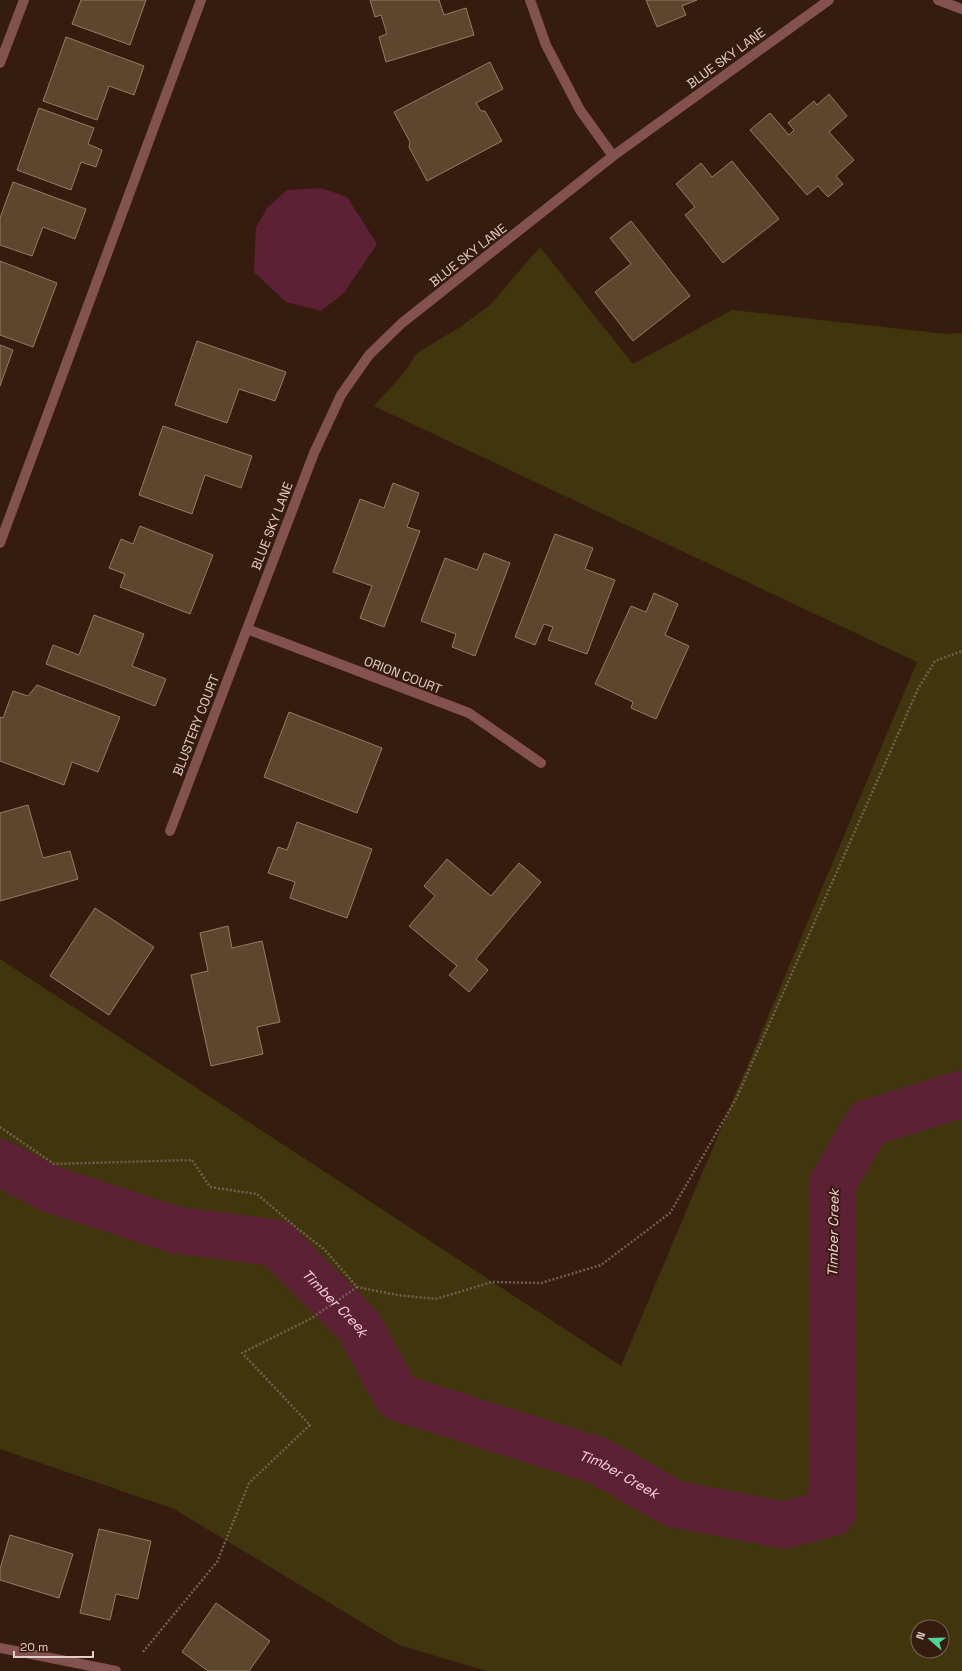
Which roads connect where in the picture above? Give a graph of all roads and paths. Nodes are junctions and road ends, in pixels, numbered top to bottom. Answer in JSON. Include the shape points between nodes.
{"nodes":[{"id":1,"x":24,"y":0,"type":"edge"},
{"id":2,"x":201,"y":0,"type":"edge"},
{"id":3,"x":530,"y":0,"type":"edge"},
{"id":4,"x":829,"y":0,"type":"edge"},
{"id":5,"x":938,"y":0,"type":"edge"},
{"id":6,"x":962,"y":9,"type":"edge"},
{"id":7,"x":0,"y":63,"type":"edge"},
{"id":8,"x":613,"y":156,"type":"junction"},
{"id":9,"x":0,"y":543,"type":"edge"},
{"id":10,"x":247,"y":629,"type":"junction"},
{"id":11,"x":962,"y":651,"type":"edge"},
{"id":12,"x":541,"y":763,"type":"dead end"},
{"id":13,"x":170,"y":831,"type":"dead end"},
{"id":14,"x":0,"y":1127,"type":"edge"},
{"id":15,"x":357,"y":1287,"type":"junction"},
{"id":16,"x":0,"y":1648,"type":"edge"},
{"id":17,"x":143,"y":1652,"type":"dead end"},
{"id":18,"x":116,"y":1671,"type":"edge"}],
"edges":[{"from":1,"to":7,"type":"street"},
{"from":2,"to":9,"type":"street"},
{"from":3,"to":8,"type":"street","via":[[549,52],[580,110]]},
{"from":4,"to":8,"type":"street","name":"BLUE SKY LANE"},
{"from":5,"to":6,"type":"street"},
{"from":8,"to":10,"type":"street","name":"BLUE SKY LANE","via":[[402,323],[369,355],[341,395],[314,453]]},
{"from":10,"to":12,"type":"street","name":"ORION COURT","via":[[469,713]]},
{"from":10,"to":13,"type":"street","name":"BLUSTERY COURT"},
{"from":11,"to":15,"type":"path","via":[[935,661],[918,689],[736,1099],[670,1213],[601,1265],[541,1283],[492,1282],[436,1299]]},
{"from":14,"to":15,"type":"path","via":[[54,1164],[192,1160],[210,1186],[257,1194],[324,1248]]},
{"from":15,"to":17,"type":"path","via":[[312,1318],[242,1353],[310,1425],[248,1483],[217,1562]]},
{"from":16,"to":18,"type":"street"}]}
